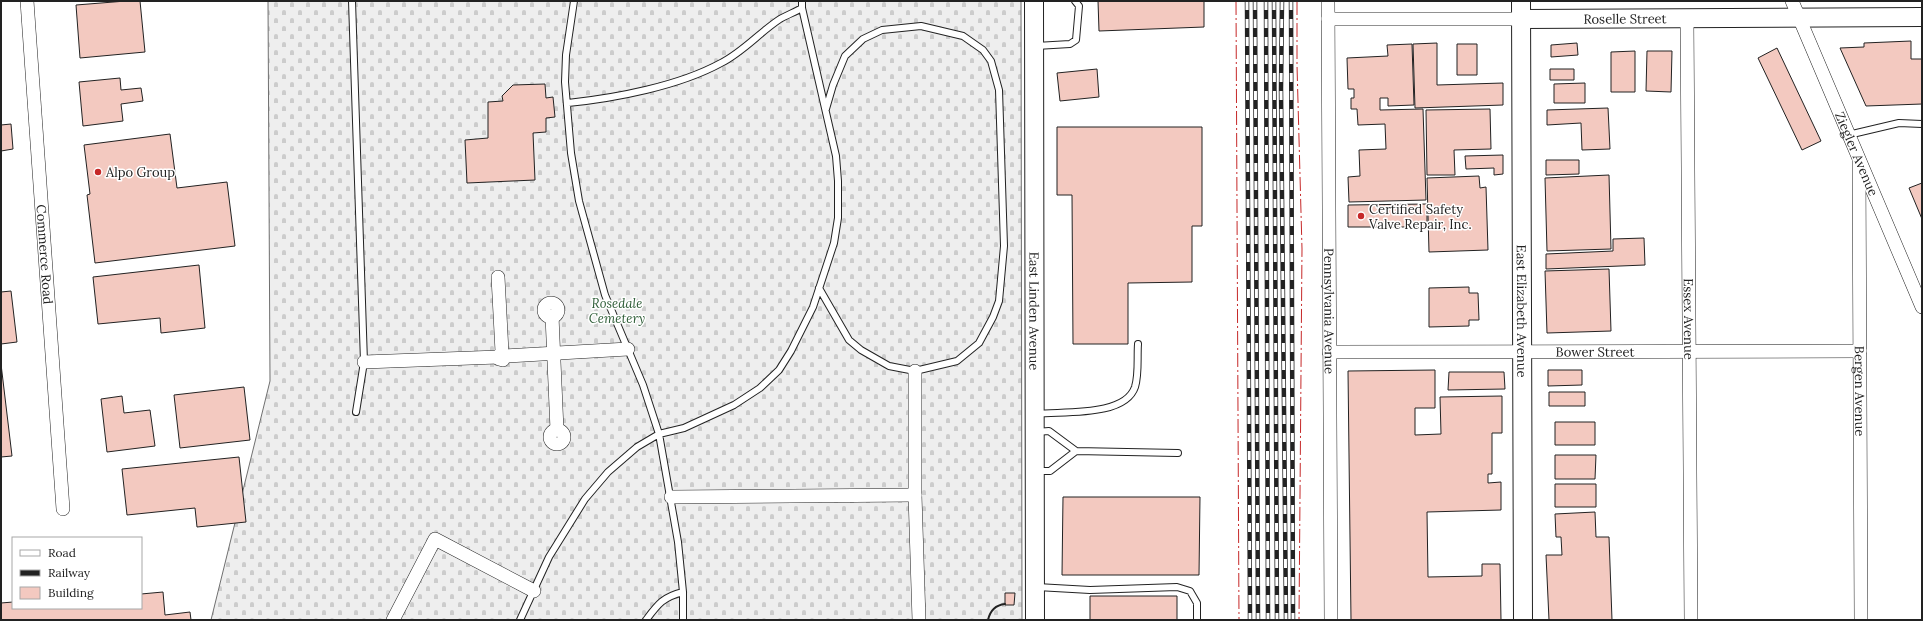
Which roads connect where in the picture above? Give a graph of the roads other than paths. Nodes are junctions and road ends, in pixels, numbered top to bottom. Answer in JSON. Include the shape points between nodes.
{"nodes":[{"id":1,"x":27,"y":1,"type":"edge"},
{"id":2,"x":352,"y":1,"type":"edge"},
{"id":3,"x":574,"y":1,"type":"edge"},
{"id":4,"x":802,"y":1,"type":"edge"},
{"id":5,"x":1034,"y":1,"type":"edge"},
{"id":6,"x":1075,"y":1,"type":"edge"},
{"id":7,"x":1328,"y":1,"type":"edge"},
{"id":8,"x":1520,"y":1,"type":"edge"},
{"id":9,"x":1792,"y":1,"type":"edge"},
{"id":10,"x":802,"y":8,"type":"junction"},
{"id":11,"x":1922,"y":17,"type":"edge"},
{"id":12,"x":1687,"y":18,"type":"junction"},
{"id":13,"x":1799,"y":18,"type":"junction"},
{"id":14,"x":1328,"y":19,"type":"junction"},
{"id":15,"x":1521,"y":19,"type":"junction"},
{"id":16,"x":1034,"y":46,"type":"junction"},
{"id":17,"x":568,"y":103,"type":"junction"},
{"id":18,"x":826,"y":110,"type":"junction"},
{"id":19,"x":1922,"y":124,"type":"edge"},
{"id":20,"x":1848,"y":135,"type":"junction"},
{"id":21,"x":1859,"y":161,"type":"junction"},
{"id":22,"x":498,"y":277,"type":"dead end"},
{"id":23,"x":819,"y":288,"type":"junction"},
{"id":24,"x":1922,"y":307,"type":"edge"},
{"id":25,"x":552,"y":316,"type":"dead end"},
{"id":26,"x":1138,"y":344,"type":"dead end"},
{"id":27,"x":628,"y":349,"type":"junction"},
{"id":28,"x":1689,"y":351,"type":"junction"},
{"id":29,"x":1860,"y":351,"type":"junction"},
{"id":30,"x":1330,"y":352,"type":"junction"},
{"id":31,"x":1522,"y":352,"type":"junction"},
{"id":32,"x":553,"y":354,"type":"junction"},
{"id":33,"x":502,"y":355,"type":"junction"},
{"id":34,"x":364,"y":362,"type":"junction"},
{"id":35,"x":915,"y":371,"type":"junction"},
{"id":36,"x":356,"y":412,"type":"dead end"},
{"id":37,"x":1035,"y":423,"type":"junction"},
{"id":38,"x":557,"y":430,"type":"dead end"},
{"id":39,"x":659,"y":434,"type":"junction"},
{"id":40,"x":1076,"y":451,"type":"junction"},
{"id":41,"x":1178,"y":453,"type":"dead end"},
{"id":42,"x":1035,"y":471,"type":"junction"},
{"id":43,"x":915,"y":495,"type":"junction"},
{"id":44,"x":671,"y":497,"type":"junction"},
{"id":45,"x":63,"y":509,"type":"dead end"},
{"id":46,"x":1036,"y":587,"type":"junction"},
{"id":47,"x":534,"y":591,"type":"junction"},
{"id":48,"x":683,"y":592,"type":"junction"},
{"id":49,"x":393,"y":620,"type":"edge"},
{"id":50,"x":520,"y":620,"type":"edge"},
{"id":51,"x":646,"y":620,"type":"edge"},
{"id":52,"x":683,"y":620,"type":"edge"},
{"id":53,"x":919,"y":620,"type":"edge"},
{"id":54,"x":1035,"y":620,"type":"edge"},
{"id":55,"x":1197,"y":620,"type":"edge"},
{"id":56,"x":1331,"y":620,"type":"edge"},
{"id":57,"x":1523,"y":620,"type":"edge"},
{"id":58,"x":1691,"y":620,"type":"edge"},
{"id":59,"x":1861,"y":620,"type":"edge"}],
"edges":[{"from":1,"to":45,"type":"street","name":"Commerce Road"},
{"from":2,"to":34,"type":"lane"},
{"from":3,"to":17,"type":"lane","via":[[566,55],[565,82]]},
{"from":4,"to":10,"type":"lane"},
{"from":5,"to":16,"type":"street","name":"East Linden Avenue"},
{"from":6,"to":16,"type":"lane","via":[[1079,6],[1076,40],[1070,44]]},
{"from":7,"to":14,"type":"street","name":"Pennsylvania Avenue"},
{"from":8,"to":15,"type":"street","name":"East Elizabeth Avenue"},
{"from":9,"to":13,"type":"street","name":"Ziegler Avenue"},
{"from":10,"to":17,"type":"lane","via":[[780,19],[722,63],[647,90]]},
{"from":10,"to":18,"type":"lane"},
{"from":11,"to":13,"type":"street","name":"Roselle Street"},
{"from":12,"to":13,"type":"street","name":"Roselle Street"},
{"from":12,"to":15,"type":"street","name":"Roselle Street"},
{"from":12,"to":28,"type":"street","name":"Essex Avenue"},
{"from":13,"to":20,"type":"street","name":"Ziegler Avenue"},
{"from":14,"to":15,"type":"street","name":"Roselle Street"},
{"from":14,"to":30,"type":"street","name":"Pennsylvania Avenue"},
{"from":15,"to":31,"type":"street","name":"East Elizabeth Avenue"},
{"from":16,"to":37,"type":"street","name":"East Linden Avenue"},
{"from":17,"to":27,"type":"lane","via":[[571,153],[579,201],[605,295]]},
{"from":18,"to":23,"type":"lane","via":[[836,156],[838,218],[834,243]]},
{"from":18,"to":35,"type":"lane","via":[[845,56],[863,40],[882,30],[921,26],[963,36],[983,50],[991,60],[999,90],[1004,246],[998,301],[993,317],[979,343],[957,360]]},
{"from":19,"to":20,"type":"lane","via":[[1899,123]]},
{"from":20,"to":21,"type":"street","name":"Ziegler Avenue"},
{"from":21,"to":24,"type":"street","name":"Ziegler Avenue"},
{"from":21,"to":29,"type":"street","name":"Bergen Avenue"},
{"from":22,"to":33,"type":"street"},
{"from":23,"to":35,"type":"lane","via":[[849,340],[889,366]]},
{"from":23,"to":39,"type":"lane","via":[[813,307],[791,351],[779,370],[760,388],[711,417],[684,428]]},
{"from":25,"to":32,"type":"street"},
{"from":26,"to":37,"type":"lane","via":[[1135,388],[1120,404],[1108,409]]},
{"from":27,"to":32,"type":"street"},
{"from":27,"to":39,"type":"lane"},
{"from":28,"to":29,"type":"street","name":"Bower Street"},
{"from":28,"to":31,"type":"street","name":"Bower Street"},
{"from":28,"to":58,"type":"street","name":"Essex Avenue"},
{"from":29,"to":59,"type":"street","name":"Bergen Avenue"},
{"from":30,"to":31,"type":"street","name":"Bower Street"},
{"from":30,"to":56,"type":"street","name":"Pennsylvania Avenue"},
{"from":31,"to":57,"type":"street","name":"East Elizabeth Avenue"},
{"from":32,"to":33,"type":"street"},
{"from":32,"to":38,"type":"street"},
{"from":33,"to":34,"type":"street"},
{"from":34,"to":36,"type":"lane"},
{"from":35,"to":43,"type":"street"},
{"from":37,"to":40,"type":"lane"},
{"from":37,"to":42,"type":"street","name":"East Linden Avenue"},
{"from":39,"to":44,"type":"lane"},
{"from":39,"to":47,"type":"lane","via":[[637,446],[608,472],[585,499],[549,557]]},
{"from":40,"to":41,"type":"lane"},
{"from":40,"to":42,"type":"lane","via":[[1050,471]]},
{"from":42,"to":46,"type":"street","name":"East Linden Avenue"},
{"from":43,"to":44,"type":"street"},
{"from":43,"to":53,"type":"street"},
{"from":44,"to":48,"type":"lane"},
{"from":46,"to":54,"type":"street","name":"East Linden Avenue"},
{"from":46,"to":55,"type":"lane","via":[[1090,590],[1177,587],[1190,591],[1194,597],[1197,603]]},
{"from":47,"to":49,"type":"street","via":[[434,539]]},
{"from":47,"to":50,"type":"lane"},
{"from":48,"to":51,"type":"lane","via":[[659,602]]},
{"from":48,"to":52,"type":"lane"}]}
